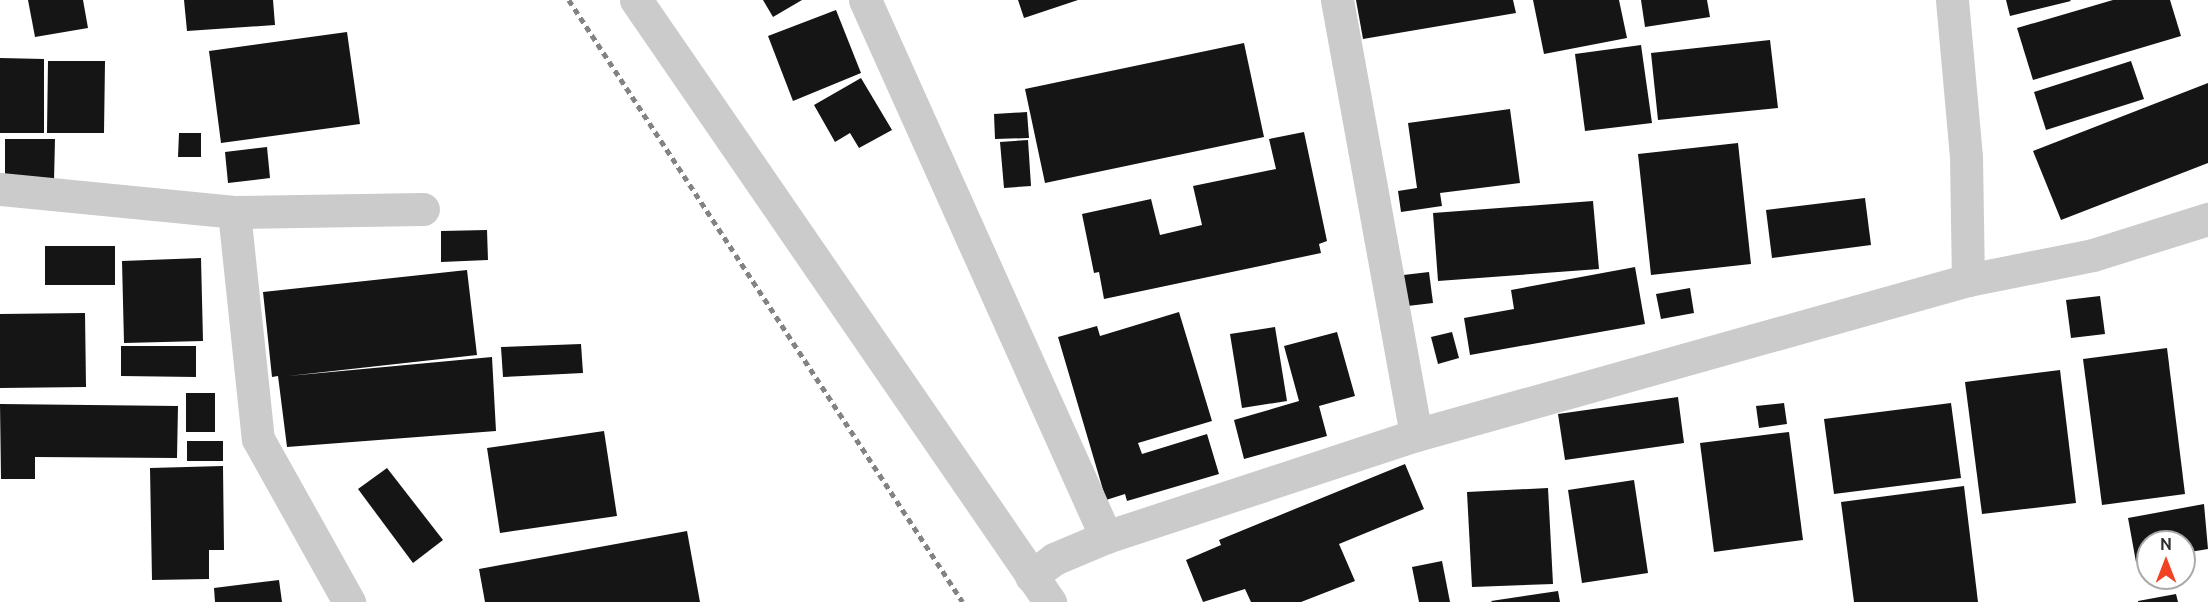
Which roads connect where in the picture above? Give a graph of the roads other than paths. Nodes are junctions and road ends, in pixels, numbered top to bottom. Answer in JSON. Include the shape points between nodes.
{"nodes":[{"id":1,"x":636,"y":0,"type":"edge"},
{"id":2,"x":865,"y":0,"type":"edge"},
{"id":3,"x":1337,"y":0,"type":"edge"},
{"id":4,"x":1952,"y":0,"type":"edge"},
{"id":5,"x":0,"y":189,"type":"edge"},
{"id":6,"x":423,"y":209,"type":"dead end"},
{"id":7,"x":234,"y":212,"type":"junction"},
{"id":8,"x":2208,"y":219,"type":"edge"},
{"id":9,"x":1968,"y":280,"type":"junction"},
{"id":10,"x":1416,"y":435,"type":"junction"},
{"id":11,"x":1106,"y":537,"type":"junction"},
{"id":12,"x":1032,"y":576,"type":"junction"},
{"id":13,"x":349,"y":602,"type":"edge"},
{"id":14,"x":1050,"y":602,"type":"edge"}],
"edges":[{"from":1,"to":12,"type":"street"},
{"from":2,"to":11,"type":"street"},
{"from":3,"to":10,"type":"street"},
{"from":4,"to":9,"type":"street","via":[[1966,156]]},
{"from":5,"to":7,"type":"street"},
{"from":6,"to":7,"type":"street"},
{"from":7,"to":13,"type":"street","via":[[258,439]]},
{"from":8,"to":9,"type":"street","via":[[2092,255]]},
{"from":9,"to":10,"type":"street"},
{"from":10,"to":11,"type":"street"},
{"from":11,"to":12,"type":"street","via":[[1054,559]]},
{"from":12,"to":14,"type":"street"}]}
